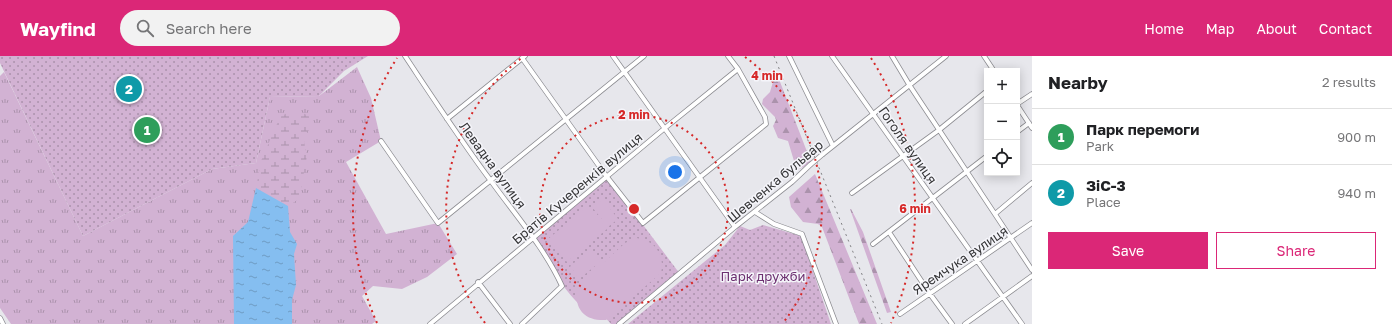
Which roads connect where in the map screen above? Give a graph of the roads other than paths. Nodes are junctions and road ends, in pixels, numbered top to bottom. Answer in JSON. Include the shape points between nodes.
{"nodes":[{"id":1,"x":405,"y":56,"type":"edge"},
{"id":2,"x":613,"y":56,"type":"edge"},
{"id":3,"x":644,"y":56,"type":"edge"},
{"id":4,"x":728,"y":56,"type":"edge"},
{"id":5,"x":789,"y":56,"type":"edge"},
{"id":6,"x":832,"y":56,"type":"edge"},
{"id":7,"x":892,"y":56,"type":"edge"},
{"id":8,"x":946,"y":56,"type":"edge"},
{"id":9,"x":984,"y":56,"type":"edge"},
{"id":10,"x":524,"y":57,"type":"edge"},
{"id":11,"x":992,"y":68,"type":"edge"},
{"id":12,"x":738,"y":69,"type":"junction"},
{"id":13,"x":624,"y":73,"type":"junction"},
{"id":14,"x":910,"y":86,"type":"junction"},
{"id":15,"x":984,"y":93,"type":"edge"},
{"id":16,"x":1032,"y":94,"type":"edge"},
{"id":17,"x":1018,"y":104,"type":"edge"},
{"id":18,"x":1020,"y":110,"type":"edge"},
{"id":19,"x":874,"y":114,"type":"junction"},
{"id":20,"x":447,"y":119,"type":"junction"},
{"id":21,"x":567,"y":120,"type":"junction"},
{"id":22,"x":1029,"y":123,"type":"junction"},
{"id":23,"x":664,"y":128,"type":"junction"},
{"id":24,"x":1032,"y":128,"type":"edge"},
{"id":25,"x":939,"y":130,"type":"junction"},
{"id":26,"x":1020,"y":130,"type":"edge"},
{"id":27,"x":381,"y":141,"type":"dead end"},
{"id":28,"x":833,"y":146,"type":"junction"},
{"id":29,"x":904,"y":156,"type":"junction"},
{"id":30,"x":984,"y":158,"type":"edge"},
{"id":31,"x":967,"y":172,"type":"junction"},
{"id":32,"x":607,"y":177,"type":"junction"},
{"id":33,"x":698,"y":177,"type":"junction"},
{"id":34,"x":491,"y":181,"type":"junction"},
{"id":35,"x":1032,"y":183,"type":"edge"},
{"id":36,"x":852,"y":193,"type":"dead end"},
{"id":37,"x":933,"y":197,"type":"junction"},
{"id":38,"x":755,"y":212,"type":"junction"},
{"id":39,"x":995,"y":214,"type":"junction"},
{"id":40,"x":1032,"y":223,"type":"edge"},
{"id":41,"x":735,"y":227,"type":"junction"},
{"id":42,"x":889,"y":232,"type":"junction"},
{"id":43,"x":534,"y":237,"type":"junction"},
{"id":44,"x":1011,"y":238,"type":"junction"},
{"id":45,"x":873,"y":244,"type":"dead end"},
{"id":46,"x":977,"y":260,"type":"junction"},
{"id":47,"x":1032,"y":270,"type":"edge"},
{"id":48,"x":1032,"y":276,"type":"edge"},
{"id":49,"x":478,"y":282,"type":"junction"},
{"id":50,"x":930,"y":294,"type":"junction"},
{"id":51,"x":1003,"y":298,"type":"junction"},
{"id":52,"x":900,"y":314,"type":"dead end"},
{"id":53,"x":0,"y":318,"type":"edge"},
{"id":54,"x":3,"y":324,"type":"edge"},
{"id":55,"x":430,"y":324,"type":"edge"},
{"id":56,"x":510,"y":324,"type":"edge"},
{"id":57,"x":522,"y":324,"type":"edge"},
{"id":58,"x":619,"y":324,"type":"edge"},
{"id":59,"x":836,"y":324,"type":"edge"},
{"id":60,"x":952,"y":324,"type":"edge"},
{"id":61,"x":965,"y":324,"type":"edge"},
{"id":62,"x":1022,"y":324,"type":"edge"}],
"edges":[{"from":1,"to":20,"type":"street","name":"Левадна вулиця"},
{"from":2,"to":13,"type":"street"},
{"from":3,"to":13,"type":"street"},
{"from":4,"to":12,"type":"street"},
{"from":5,"to":28,"type":"street"},
{"from":6,"to":19,"type":"street","name":"Гоголя вулиця"},
{"from":7,"to":14,"type":"street"},
{"from":8,"to":14,"type":"street","name":"Шевченка бульвар"},
{"from":9,"to":11,"type":"street"},
{"from":10,"to":20,"type":"street"},
{"from":10,"to":21,"type":"street"},
{"from":12,"to":23,"type":"street","name":"Братів Кучеренків вулиця"},
{"from":12,"to":33,"type":"street","via":[[765,117],[766,124]]},
{"from":13,"to":21,"type":"street"},
{"from":13,"to":23,"type":"street"},
{"from":14,"to":19,"type":"street","name":"Шевченка бульвар"},
{"from":14,"to":25,"type":"street"},
{"from":15,"to":25,"type":"street"},
{"from":16,"to":17,"type":"street"},
{"from":18,"to":22,"type":"street"},
{"from":19,"to":28,"type":"street","name":"Шевченка бульвар"},
{"from":19,"to":29,"type":"street","name":"Гоголя вулиця"},
{"from":20,"to":34,"type":"street","name":"Левадна вулиця"},
{"from":21,"to":32,"type":"street"},
{"from":21,"to":34,"type":"street"},
{"from":22,"to":24,"type":"street"},
{"from":22,"to":26,"type":"street"},
{"from":23,"to":32,"type":"street","name":"Братів Кучеренків вулиця"},
{"from":23,"to":33,"type":"street"},
{"from":25,"to":29,"type":"street"},
{"from":25,"to":31,"type":"street"},
{"from":27,"to":34,"type":"street","via":[[438,223]]},
{"from":28,"to":38,"type":"street","name":"Шевченка бульвар","bridge":true},
{"from":29,"to":36,"type":"street"},
{"from":29,"to":37,"type":"street","name":"Гоголя вулиця"},
{"from":30,"to":31,"type":"street"},
{"from":31,"to":37,"type":"street"},
{"from":31,"to":39,"type":"street"},
{"from":32,"to":33,"type":"street","via":[[643,223]]},
{"from":32,"to":43,"type":"street","name":"Братів Кучеренків вулиця"},
{"from":33,"to":41,"type":"street"},
{"from":34,"to":43,"type":"street","name":"Левадна вулиця"},
{"from":35,"to":39,"type":"street"},
{"from":37,"to":42,"type":"street"},
{"from":37,"to":46,"type":"street","name":"Гоголя вулиця"},
{"from":38,"to":41,"type":"street","name":"Шевченка бульвар"},
{"from":38,"to":59,"type":"street","via":[[774,224],[802,234]]},
{"from":39,"to":44,"type":"street"},
{"from":40,"to":44,"type":"street","name":"Яремчука вулиця"},
{"from":41,"to":58,"type":"street","name":"Шевченка бульвар"},
{"from":42,"to":45,"type":"street"},
{"from":42,"to":50,"type":"street"},
{"from":43,"to":49,"type":"street","name":"Братів Кучеренків вулиця"},
{"from":43,"to":57,"type":"street","name":"Левадна вулиця","via":[[562,286]]},
{"from":44,"to":46,"type":"street","name":"Яремчука вулиця"},
{"from":44,"to":47,"type":"street"},
{"from":46,"to":50,"type":"street","name":"Яремчука вулиця"},
{"from":46,"to":51,"type":"street","name":"Гоголя вулиця"},
{"from":48,"to":51,"type":"street"},
{"from":49,"to":55,"type":"street","name":"Братів Кучеренків вулиця"},
{"from":49,"to":56,"type":"street"},
{"from":50,"to":52,"type":"street","name":"Яремчука вулиця"},
{"from":50,"to":60,"type":"street"},
{"from":51,"to":61,"type":"street"},
{"from":51,"to":62,"type":"street","name":"Гоголя вулиця"},
{"from":53,"to":54,"type":"street"}]}
